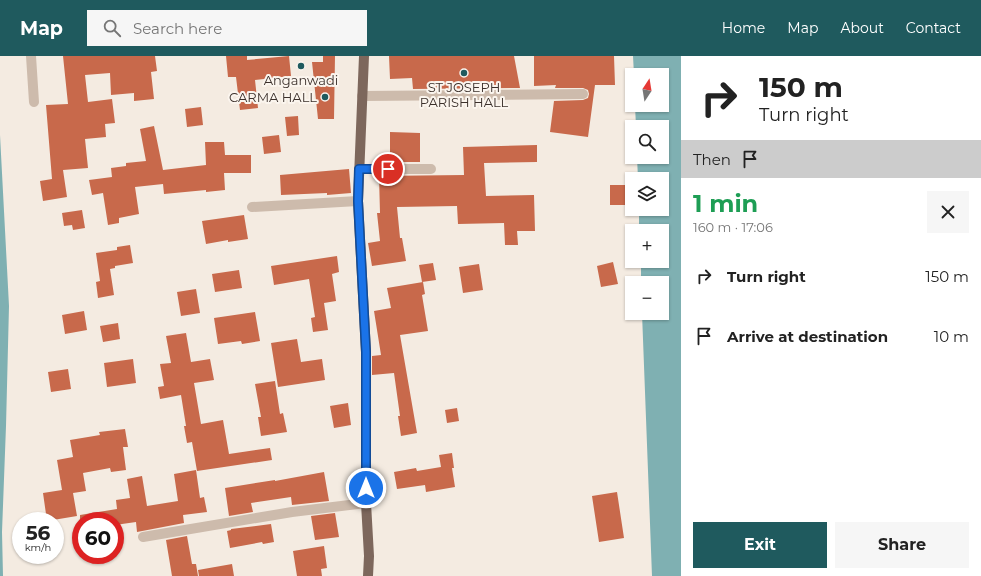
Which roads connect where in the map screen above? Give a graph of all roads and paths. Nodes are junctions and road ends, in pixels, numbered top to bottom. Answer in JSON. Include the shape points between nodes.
{"nodes":[{"id":1,"x":31,"y":56,"type":"edge"},
{"id":2,"x":364,"y":56,"type":"edge"},
{"id":3,"x":583,"y":94,"type":"dead end"},
{"id":4,"x":362,"y":96,"type":"junction"},
{"id":5,"x":34,"y":102,"type":"dead end"},
{"id":6,"x":359,"y":169,"type":"junction"},
{"id":7,"x":431,"y":169,"type":"dead end"},
{"id":8,"x":358,"y":201,"type":"junction"},
{"id":9,"x":252,"y":207,"type":"dead end"},
{"id":10,"x":366,"y":503,"type":"junction"},
{"id":11,"x":143,"y":537,"type":"dead end"},
{"id":12,"x":368,"y":576,"type":"edge"}],
"edges":[{"from":1,"to":5,"type":"street"},
{"from":2,"to":4,"type":"main road"},
{"from":3,"to":4,"type":"street"},
{"from":4,"to":6,"type":"main road"},
{"from":6,"to":7,"type":"street"},
{"from":6,"to":8,"type":"main road"},
{"from":8,"to":9,"type":"street"},
{"from":8,"to":10,"type":"main road","via":[[366,352]]},
{"from":10,"to":11,"type":"street","via":[[292,512]]},
{"from":10,"to":12,"type":"main road","via":[[370,556]]}]}
